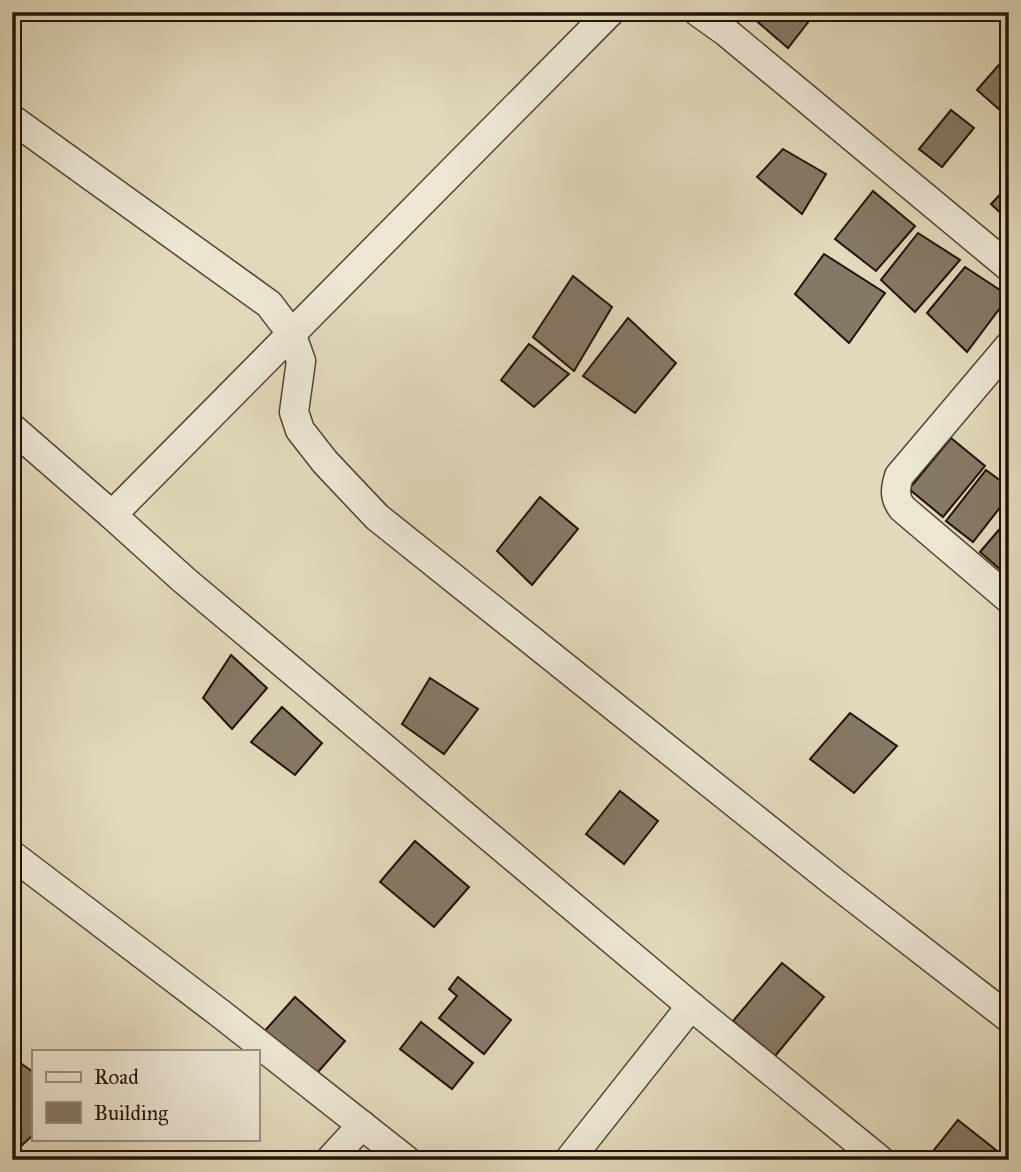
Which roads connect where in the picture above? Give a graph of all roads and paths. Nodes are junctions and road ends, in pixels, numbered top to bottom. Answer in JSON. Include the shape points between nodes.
{"nodes":[{"id":1,"x":610,"y":12,"type":"edge"},
{"id":2,"x":698,"y":12,"type":"edge"},
{"id":3,"x":12,"y":120,"type":"edge"},
{"id":4,"x":1009,"y":267,"type":"edge"},
{"id":5,"x":291,"y":333,"type":"junction"},
{"id":6,"x":1009,"y":346,"type":"edge"},
{"id":7,"x":12,"y":428,"type":"edge"},
{"id":8,"x":112,"y":515,"type":"junction"},
{"id":9,"x":1009,"y":598,"type":"edge"},
{"id":10,"x":12,"y":855,"type":"edge"},
{"id":11,"x":691,"y":1006,"type":"junction"},
{"id":12,"x":1009,"y":1018,"type":"edge"},
{"id":13,"x":362,"y":1125,"type":"junction"},
{"id":14,"x":330,"y":1160,"type":"edge"},
{"id":15,"x":406,"y":1160,"type":"edge"},
{"id":16,"x":569,"y":1160,"type":"edge"},
{"id":17,"x":880,"y":1160,"type":"edge"}],
"edges":[{"from":1,"to":5,"type":"street"},
{"from":2,"to":4,"type":"street"},
{"from":3,"to":5,"type":"street","via":[[269,304]]},
{"from":5,"to":8,"type":"street"},
{"from":5,"to":12,"type":"street","via":[[301,360],[294,412],[300,430],[377,517]]},
{"from":6,"to":9,"type":"street","via":[[899,476],[895,489],[902,508]]},
{"from":7,"to":8,"type":"street"},
{"from":8,"to":11,"type":"street"},
{"from":10,"to":13,"type":"street"},
{"from":11,"to":16,"type":"street"},
{"from":11,"to":17,"type":"street"},
{"from":13,"to":14,"type":"street"},
{"from":13,"to":15,"type":"street"}]}
